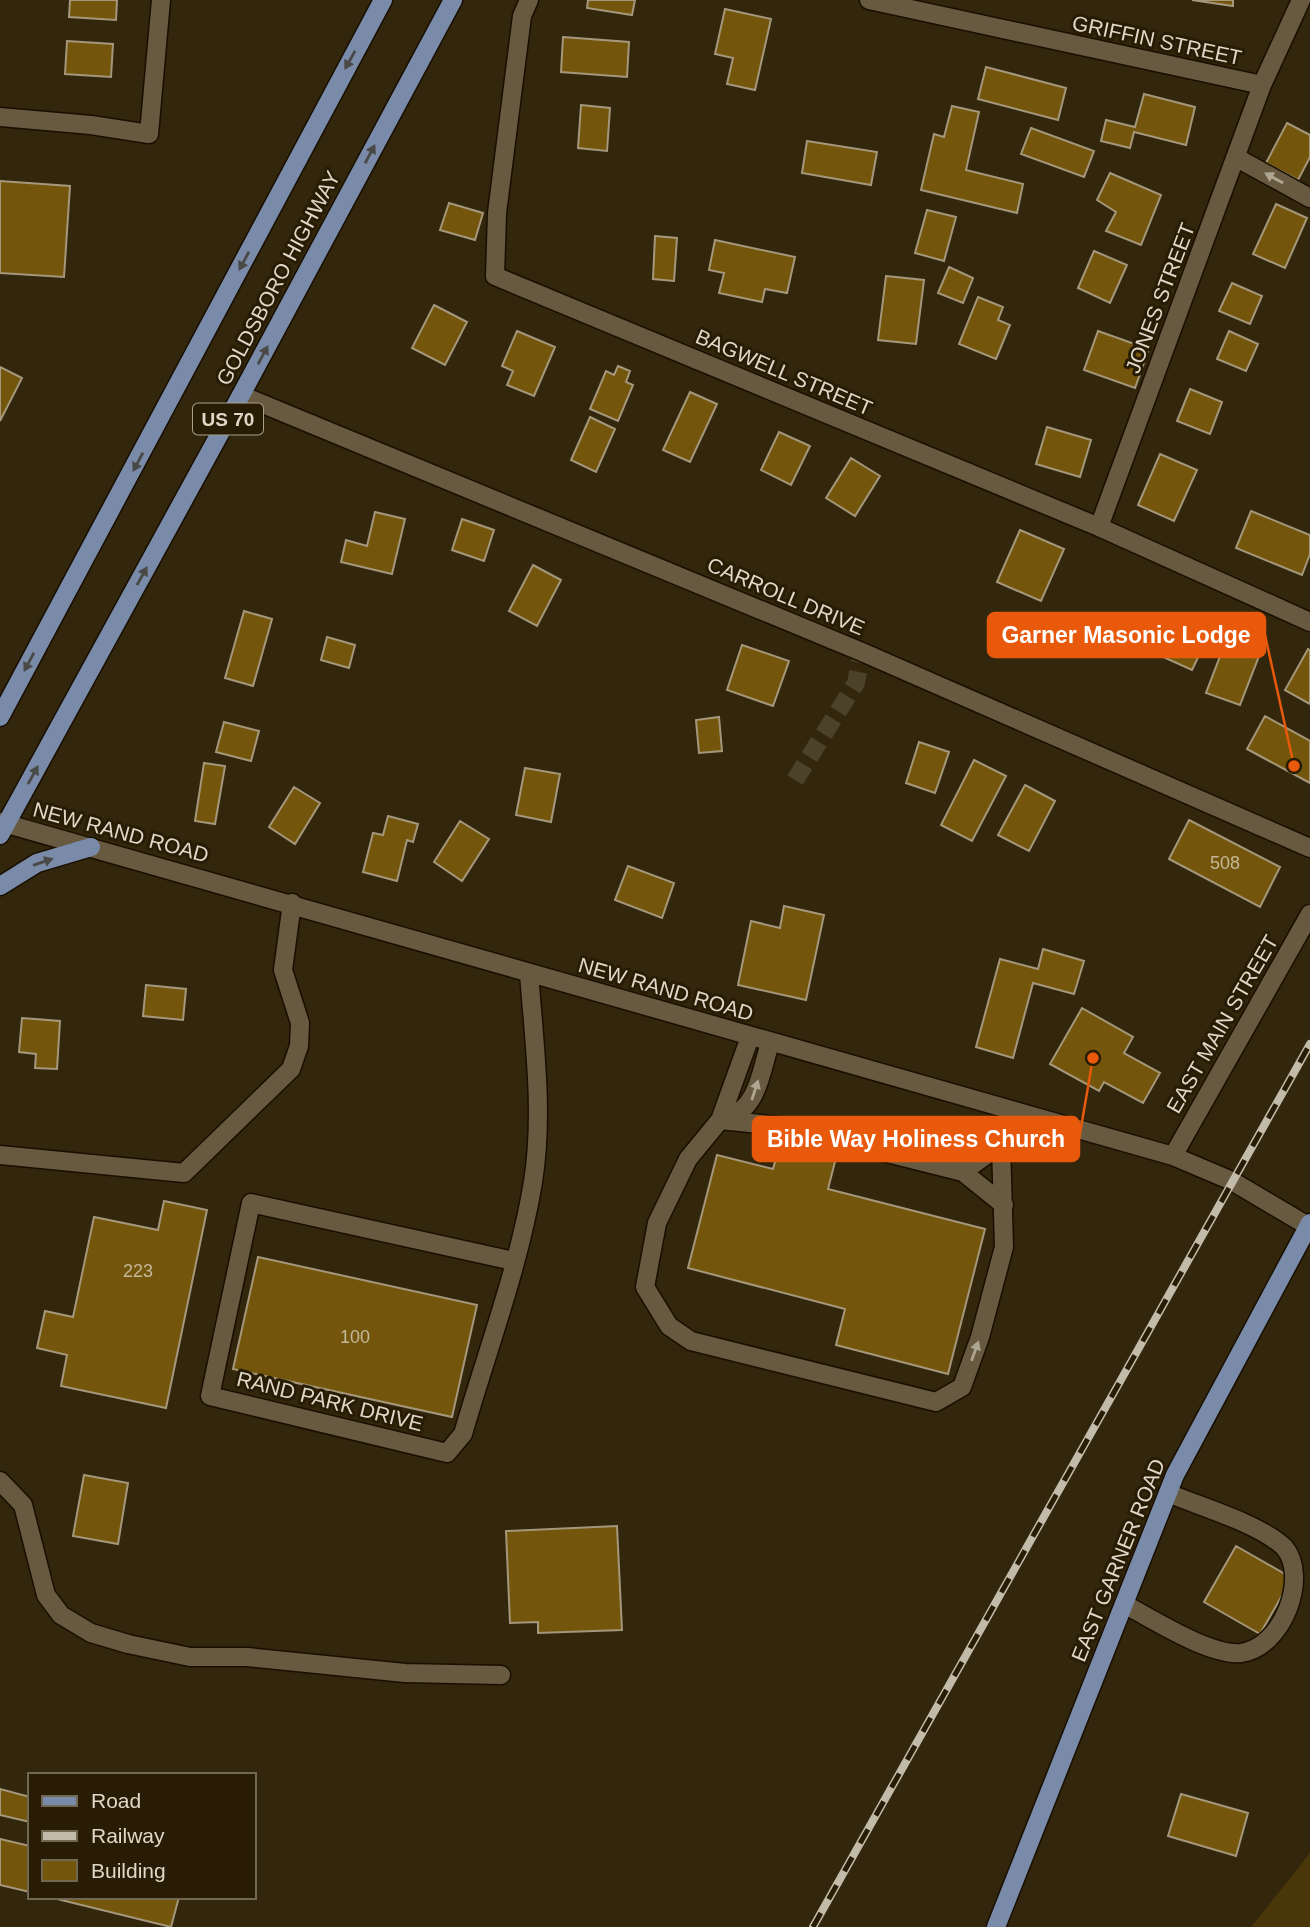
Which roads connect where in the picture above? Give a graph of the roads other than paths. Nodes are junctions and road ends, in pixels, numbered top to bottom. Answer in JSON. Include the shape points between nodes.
{"nodes":[{"id":1,"x":160,"y":0,"type":"edge"},
{"id":2,"x":383,"y":0,"type":"edge"},
{"id":3,"x":453,"y":0,"type":"edge"},
{"id":4,"x":529,"y":0,"type":"edge"},
{"id":5,"x":869,"y":0,"type":"edge"},
{"id":6,"x":1301,"y":0,"type":"edge"},
{"id":7,"x":1262,"y":85,"type":"junction"},
{"id":8,"x":0,"y":117,"type":"edge"},
{"id":9,"x":1237,"y":158,"type":"junction"},
{"id":10,"x":1310,"y":198,"type":"edge"},
{"id":11,"x":242,"y":395,"type":"junction"},
{"id":12,"x":1099,"y":527,"type":"junction"},
{"id":13,"x":1310,"y":622,"type":"edge"},
{"id":14,"x":0,"y":717,"type":"edge"},
{"id":15,"x":2,"y":827,"type":"edge"},
{"id":16,"x":91,"y":847,"type":"junction"},
{"id":17,"x":1310,"y":848,"type":"edge"},
{"id":18,"x":0,"y":886,"type":"edge"},
{"id":19,"x":292,"y":903,"type":"junction"},
{"id":20,"x":1310,"y":914,"type":"edge"},
{"id":21,"x":529,"y":973,"type":"junction"},
{"id":22,"x":750,"y":1038,"type":"junction"},
{"id":23,"x":770,"y":1043,"type":"junction"},
{"id":24,"x":1015,"y":1112,"type":"junction"},
{"id":25,"x":720,"y":1120,"type":"junction"},
{"id":26,"x":1001,"y":1144,"type":"junction"},
{"id":27,"x":0,"y":1155,"type":"edge"},
{"id":28,"x":1173,"y":1156,"type":"junction"},
{"id":29,"x":963,"y":1171,"type":"junction"},
{"id":30,"x":1003,"y":1205,"type":"junction"},
{"id":31,"x":1309,"y":1225,"type":"edge"},
{"id":32,"x":513,"y":1261,"type":"junction"},
{"id":33,"x":0,"y":1480,"type":"edge"},
{"id":34,"x":1168,"y":1493,"type":"junction"},
{"id":35,"x":1124,"y":1604,"type":"junction"},
{"id":36,"x":501,"y":1675,"type":"dead end"},
{"id":37,"x":996,"y":1927,"type":"edge"}],
"edges":[{"from":1,"to":8,"type":"street","via":[[149,134]]},
{"from":2,"to":14,"type":"main road","name":"GOLDSBORO HIGHWAY","number":"US 70","one_way":true},
{"from":11,"to":3,"type":"main road","name":"GOLDSBORO HIGHWAY","number":"US 70","one_way":true},
{"from":4,"to":12,"type":"street","name":"BAGWELL STREET","via":[[522,16],[497,213],[495,276]]},
{"from":5,"to":7,"type":"street","name":"GRIFFIN STREET"},
{"from":6,"to":7,"type":"street","name":"GRIFFIN STREET"},
{"from":7,"to":9,"type":"street","name":"JONES STREET"},
{"from":10,"to":9,"type":"street","one_way":true},
{"from":9,"to":12,"type":"street","name":"JONES STREET"},
{"from":15,"to":11,"type":"main road","name":"GOLDSBORO HIGHWAY","number":"US 70","one_way":true},
{"from":11,"to":17,"type":"street","name":"CARROLL DRIVE","via":[[862,652]]},
{"from":12,"to":13,"type":"street","name":"BAGWELL STREET"},
{"from":15,"to":16,"type":"street","name":"NEW RAND ROAD"},
{"from":18,"to":16,"type":"main road","one_way":true,"via":[[37,863]]},
{"from":16,"to":19,"type":"street","name":"NEW RAND ROAD"},
{"from":19,"to":21,"type":"street","name":"NEW RAND ROAD"},
{"from":19,"to":27,"type":"street","via":[[283,970],[300,1023],[291,1069],[184,1173]]},
{"from":20,"to":28,"type":"street","name":"EAST MAIN STREET"},
{"from":21,"to":22,"type":"street","name":"NEW RAND ROAD"},
{"from":21,"to":32,"type":"street","name":"RAND PARK DRIVE","via":[[539,1105],[533,1181]]},
{"from":22,"to":23,"type":"street","name":"NEW RAND ROAD"},
{"from":22,"to":25,"type":"street"},
{"from":23,"to":24,"type":"street","name":"NEW RAND ROAD"},
{"from":25,"to":23,"type":"street","one_way":true,"via":[[740,1115],[750,1105]]},
{"from":24,"to":26,"type":"street"},
{"from":24,"to":28,"type":"street","name":"NEW RAND ROAD"},
{"from":25,"to":29,"type":"street","via":[[779,1126]]},
{"from":25,"to":30,"type":"street","one_way":true,"via":[[688,1159],[657,1223],[645,1287],[669,1326],[691,1341],[936,1402],[961,1387],[980,1337],[1004,1247]]},
{"from":26,"to":29,"type":"street"},
{"from":26,"to":30,"type":"street"},
{"from":28,"to":31,"type":"street","name":"NEW RAND ROAD","via":[[1231,1181]]},
{"from":29,"to":30,"type":"street"},
{"from":31,"to":34,"type":"main road","name":"EAST GARNER ROAD"},
{"from":32,"to":32,"type":"street","name":"RAND PARK DRIVE","via":[[463,1434],[447,1453],[210,1396],[251,1203]]},
{"from":33,"to":36,"type":"street","via":[[23,1505],[46,1595],[61,1615],[91,1633],[190,1657],[247,1657],[405,1673]]},
{"from":34,"to":35,"type":"main road","name":"EAST GARNER ROAD"},
{"from":34,"to":35,"type":"street","via":[[1266,1535],[1285,1548],[1298,1579],[1294,1595],[1275,1632],[1243,1653],[1201,1642]]},
{"from":35,"to":37,"type":"main road","name":"EAST GARNER ROAD"}]}
